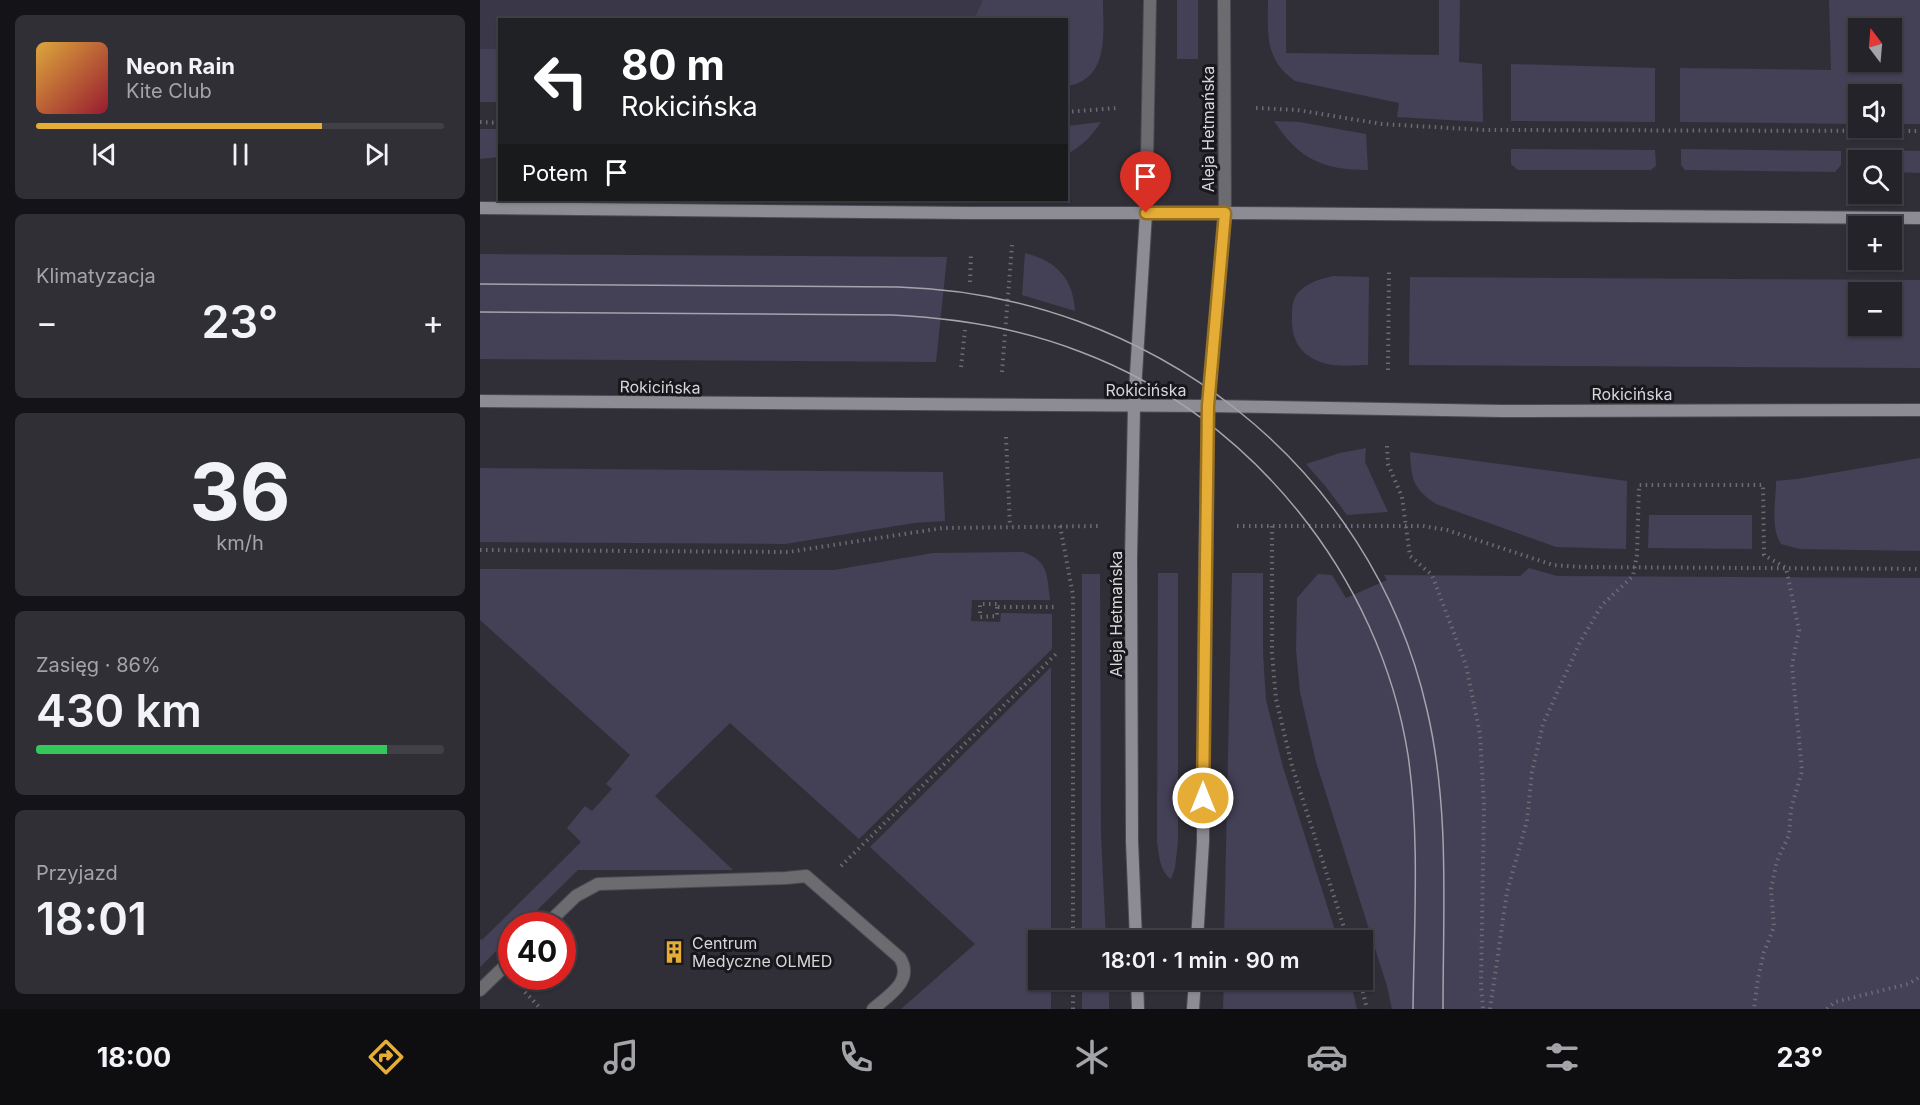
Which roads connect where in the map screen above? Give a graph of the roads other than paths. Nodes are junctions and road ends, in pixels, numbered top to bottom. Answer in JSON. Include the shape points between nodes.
{"nodes":[{"id":1,"x":1150,"y":0,"type":"edge"},
{"id":2,"x":1224,"y":0,"type":"edge"},
{"id":3,"x":480,"y":208,"type":"edge"},
{"id":4,"x":1146,"y":213,"type":"junction"},
{"id":5,"x":1225,"y":213,"type":"junction"},
{"id":6,"x":1920,"y":218,"type":"edge"},
{"id":7,"x":480,"y":401,"type":"edge"},
{"id":8,"x":1208,"y":406,"type":"junction"},
{"id":9,"x":1134,"y":407,"type":"junction"},
{"id":10,"x":1920,"y":410,"type":"edge"},
{"id":11,"x":559,"y":912,"type":"edge"},
{"id":12,"x":1136,"y":930,"type":"edge"},
{"id":13,"x":1198,"y":930,"type":"edge"},
{"id":14,"x":498,"y":973,"type":"edge"},
{"id":15,"x":480,"y":990,"type":"edge"},
{"id":16,"x":1137,"y":990,"type":"edge"},
{"id":17,"x":1194,"y":990,"type":"edge"},
{"id":18,"x":873,"y":1009,"type":"edge"},
{"id":19,"x":1138,"y":1009,"type":"edge"},
{"id":20,"x":1193,"y":1009,"type":"edge"}],
"edges":[{"from":1,"to":4,"type":"street","name":"Aleja Hetmańska"},
{"from":2,"to":5,"type":"street","name":"Aleja Hetmańska"},
{"from":3,"to":4,"type":"main road"},
{"from":4,"to":5,"type":"main road"},
{"from":4,"to":9,"type":"main road","name":"Aleja Hetmańska"},
{"from":5,"to":6,"type":"main road"},
{"from":5,"to":8,"type":"main road","name":"Aleja Hetmańska"},
{"from":7,"to":9,"type":"main road","name":"Rokicińska"},
{"from":8,"to":9,"type":"main road","name":"Rokicińska"},
{"from":8,"to":10,"type":"main road","name":"Rokicińska","via":[[1502,411]]},
{"from":8,"to":13,"type":"main road","name":"Aleja Hetmańska","via":[[1203,842]]},
{"from":9,"to":12,"type":"main road","name":"Aleja Hetmańska","via":[[1131,559]]},
{"from":11,"to":18,"type":"street","via":[[576,896],[598,884],[806,876],[905,966],[898,986]]},
{"from":14,"to":15,"type":"street"},
{"from":16,"to":19,"type":"main road"},
{"from":17,"to":20,"type":"main road"}]}
